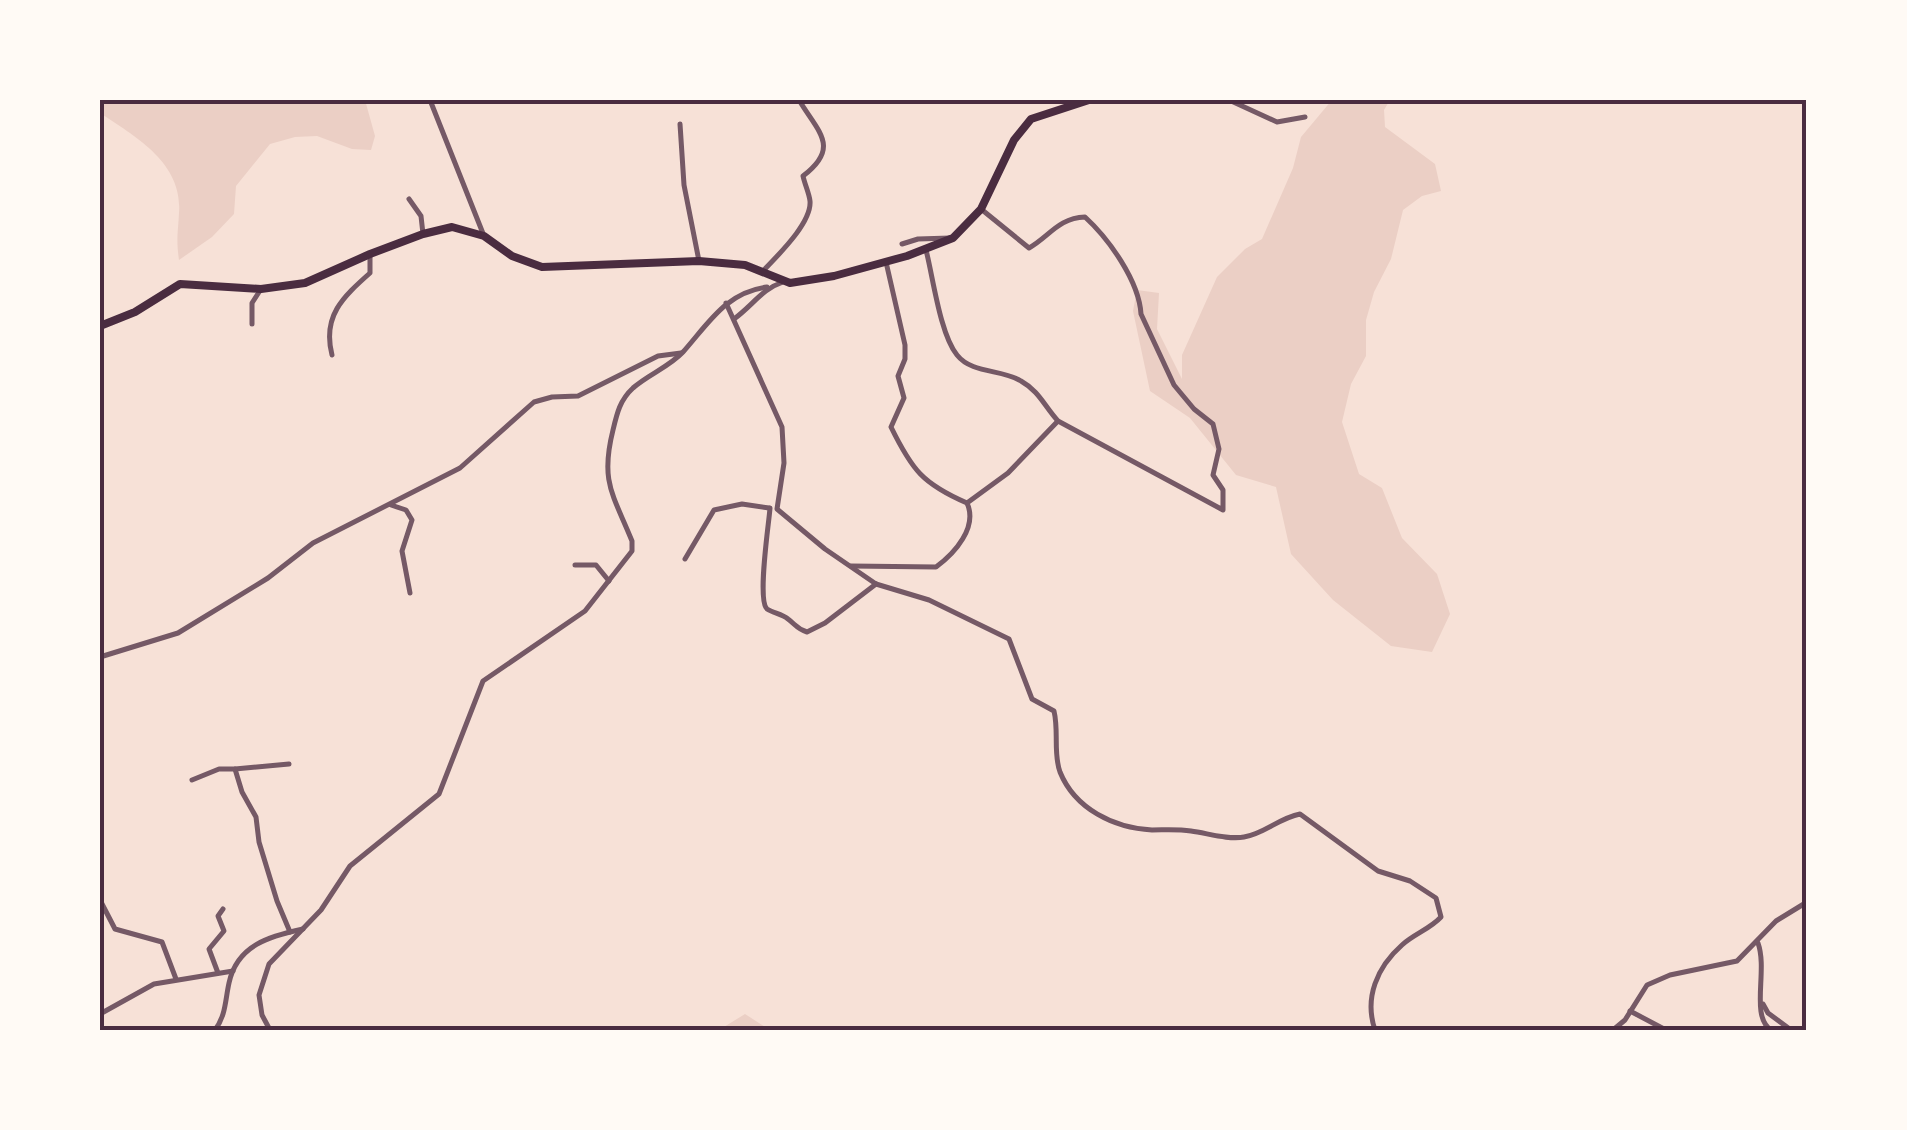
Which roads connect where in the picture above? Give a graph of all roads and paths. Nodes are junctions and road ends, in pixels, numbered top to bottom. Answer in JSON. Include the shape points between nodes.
{"nodes":[{"id":1,"x":430,"y":100,"type":"edge"},
{"id":2,"x":799,"y":100,"type":"edge"},
{"id":3,"x":1090,"y":100,"type":"edge"},
{"id":4,"x":1229,"y":100,"type":"edge"},
{"id":5,"x":1259,"y":100,"type":"edge"},
{"id":6,"x":1254,"y":112,"type":"junction"},
{"id":7,"x":1305,"y":117,"type":"dead end"},
{"id":8,"x":680,"y":124,"type":"dead end"},
{"id":9,"x":409,"y":199,"type":"dead end"},
{"id":10,"x":981,"y":209,"type":"junction"},
{"id":11,"x":423,"y":234,"type":"junction"},
{"id":12,"x":484,"y":236,"type":"junction"},
{"id":13,"x":953,"y":238,"type":"junction"},
{"id":14,"x":902,"y":244,"type":"dead end"},
{"id":15,"x":926,"y":250,"type":"junction"},
{"id":16,"x":370,"y":254,"type":"junction"},
{"id":17,"x":699,"y":261,"type":"junction"},
{"id":18,"x":886,"y":262,"type":"junction"},
{"id":19,"x":763,"y":271,"type":"junction"},
{"id":20,"x":784,"y":282,"type":"junction"},
{"id":21,"x":766,"y":287,"type":"junction"},
{"id":22,"x":260,"y":289,"type":"junction"},
{"id":23,"x":726,"y":303,"type":"junction"},
{"id":24,"x":734,"y":319,"type":"junction"},
{"id":25,"x":252,"y":324,"type":"dead end"},
{"id":26,"x":100,"y":326,"type":"edge"},
{"id":27,"x":682,"y":353,"type":"junction"},
{"id":28,"x":332,"y":355,"type":"dead end"},
{"id":29,"x":1058,"y":421,"type":"junction"},
{"id":30,"x":967,"y":503,"type":"junction"},
{"id":31,"x":388,"y":504,"type":"junction"},
{"id":32,"x":774,"y":508,"type":"junction"},
{"id":33,"x":686,"y":559,"type":"dead end"},
{"id":34,"x":574,"y":565,"type":"dead end"},
{"id":35,"x":848,"y":566,"type":"junction"},
{"id":36,"x":609,"y":582,"type":"junction"},
{"id":37,"x":876,"y":584,"type":"junction"},
{"id":38,"x":410,"y":593,"type":"dead end"},
{"id":39,"x":100,"y":658,"type":"edge"},
{"id":40,"x":289,"y":764,"type":"dead end"},
{"id":41,"x":236,"y":769,"type":"junction"},
{"id":42,"x":192,"y":780,"type":"dead end"},
{"id":43,"x":100,"y":900,"type":"edge"},
{"id":44,"x":1807,"y":902,"type":"edge"},
{"id":45,"x":223,"y":909,"type":"dead end"},
{"id":46,"x":303,"y":930,"type":"junction"},
{"id":47,"x":290,"y":932,"type":"junction"},
{"id":48,"x":1758,"y":944,"type":"junction"},
{"id":49,"x":232,"y":971,"type":"junction"},
{"id":50,"x":218,"y":973,"type":"junction"},
{"id":51,"x":176,"y":979,"type":"junction"},
{"id":52,"x":1764,"y":1004,"type":"junction"},
{"id":53,"x":1630,"y":1012,"type":"junction"},
{"id":54,"x":100,"y":1014,"type":"edge"},
{"id":55,"x":216,"y":1030,"type":"edge"},
{"id":56,"x":270,"y":1030,"type":"edge"},
{"id":57,"x":1375,"y":1030,"type":"edge"},
{"id":58,"x":1613,"y":1030,"type":"edge"},
{"id":59,"x":1666,"y":1030,"type":"edge"},
{"id":60,"x":1771,"y":1030,"type":"edge"},
{"id":61,"x":1791,"y":1030,"type":"edge"}],
"edges":[{"from":1,"to":12,"type":"street"},
{"from":2,"to":19,"type":"street","via":[[821,133],[824,151],[804,176],[809,210],[784,252]]},
{"from":3,"to":10,"type":"highway","via":[[1031,119]]},
{"from":4,"to":6,"type":"street"},
{"from":5,"to":6,"type":"street"},
{"from":6,"to":7,"type":"street","via":[[1277,122]]},
{"from":8,"to":17,"type":"street"},
{"from":9,"to":11,"type":"street"},
{"from":10,"to":13,"type":"highway"},
{"from":10,"to":29,"type":"street","via":[[1029,248],[1051,228],[1078,218],[1110,242],[1174,385],[1212,424],[1218,449],[1213,475],[1224,490],[1223,510]]},
{"from":11,"to":12,"type":"highway","via":[[452,227]]},
{"from":11,"to":16,"type":"highway"},
{"from":12,"to":17,"type":"highway","via":[[542,267]]},
{"from":13,"to":14,"type":"street"},
{"from":13,"to":15,"type":"highway"},
{"from":15,"to":18,"type":"highway"},
{"from":15,"to":29,"type":"street","via":[[957,356],[1023,382]]},
{"from":16,"to":22,"type":"highway","via":[[305,284]]},
{"from":16,"to":28,"type":"street","via":[[370,273],[330,320]]},
{"from":17,"to":19,"type":"highway"},
{"from":18,"to":20,"type":"highway"},
{"from":18,"to":30,"type":"street","via":[[905,345],[898,376],[904,402],[891,427],[927,484]]},
{"from":19,"to":20,"type":"highway"},
{"from":20,"to":21,"type":"street"},
{"from":21,"to":23,"type":"street"},
{"from":21,"to":24,"type":"street"},
{"from":22,"to":25,"type":"street"},
{"from":22,"to":26,"type":"highway","via":[[180,284]]},
{"from":23,"to":24,"type":"street"},
{"from":23,"to":27,"type":"street"},
{"from":24,"to":32,"type":"street","via":[[782,428],[784,463]]},
{"from":27,"to":31,"type":"street","via":[[658,356],[578,396],[534,402],[471,461]]},
{"from":27,"to":36,"type":"street","via":[[620,402],[606,452],[608,484],[633,548]]},
{"from":29,"to":30,"type":"street","via":[[1008,473]]},
{"from":30,"to":35,"type":"street","via":[[971,519],[964,536],[936,567]]},
{"from":31,"to":38,"type":"street","via":[[412,520],[402,551]]},
{"from":31,"to":39,"type":"street","via":[[313,542],[178,632]]},
{"from":32,"to":33,"type":"street","via":[[742,504],[714,510]]},
{"from":32,"to":35,"type":"street"},
{"from":32,"to":37,"type":"street","via":[[763,550],[767,609],[807,632]]},
{"from":34,"to":36,"type":"street","via":[[596,565]]},
{"from":35,"to":37,"type":"street"},
{"from":36,"to":46,"type":"street","via":[[565,626],[482,682],[438,794],[350,866]]},
{"from":37,"to":57,"type":"street","via":[[929,600],[1009,640],[1032,698],[1054,712],[1060,772],[1078,803],[1094,812],[1152,830],[1234,838],[1300,814],[1378,871],[1428,890],[1441,917],[1401,946],[1371,986]]},
{"from":40,"to":41,"type":"street"},
{"from":41,"to":42,"type":"street"},
{"from":41,"to":47,"type":"street"},
{"from":43,"to":51,"type":"street","via":[[115,930],[162,942]]},
{"from":44,"to":48,"type":"street","via":[[1776,921]]},
{"from":45,"to":50,"type":"street","via":[[218,916],[224,931],[209,945]]},
{"from":46,"to":47,"type":"street"},
{"from":46,"to":56,"type":"street","via":[[273,959],[262,981],[259,995]]},
{"from":47,"to":49,"type":"street","via":[[255,943]]},
{"from":48,"to":52,"type":"street"},
{"from":48,"to":53,"type":"street","via":[[1737,961],[1647,985]]},
{"from":49,"to":50,"type":"street"},
{"from":49,"to":55,"type":"street"},
{"from":50,"to":51,"type":"street"},
{"from":51,"to":54,"type":"street"},
{"from":52,"to":60,"type":"street","via":[[1760,1018]]},
{"from":52,"to":61,"type":"street"},
{"from":53,"to":58,"type":"street"},
{"from":53,"to":59,"type":"street"}]}
